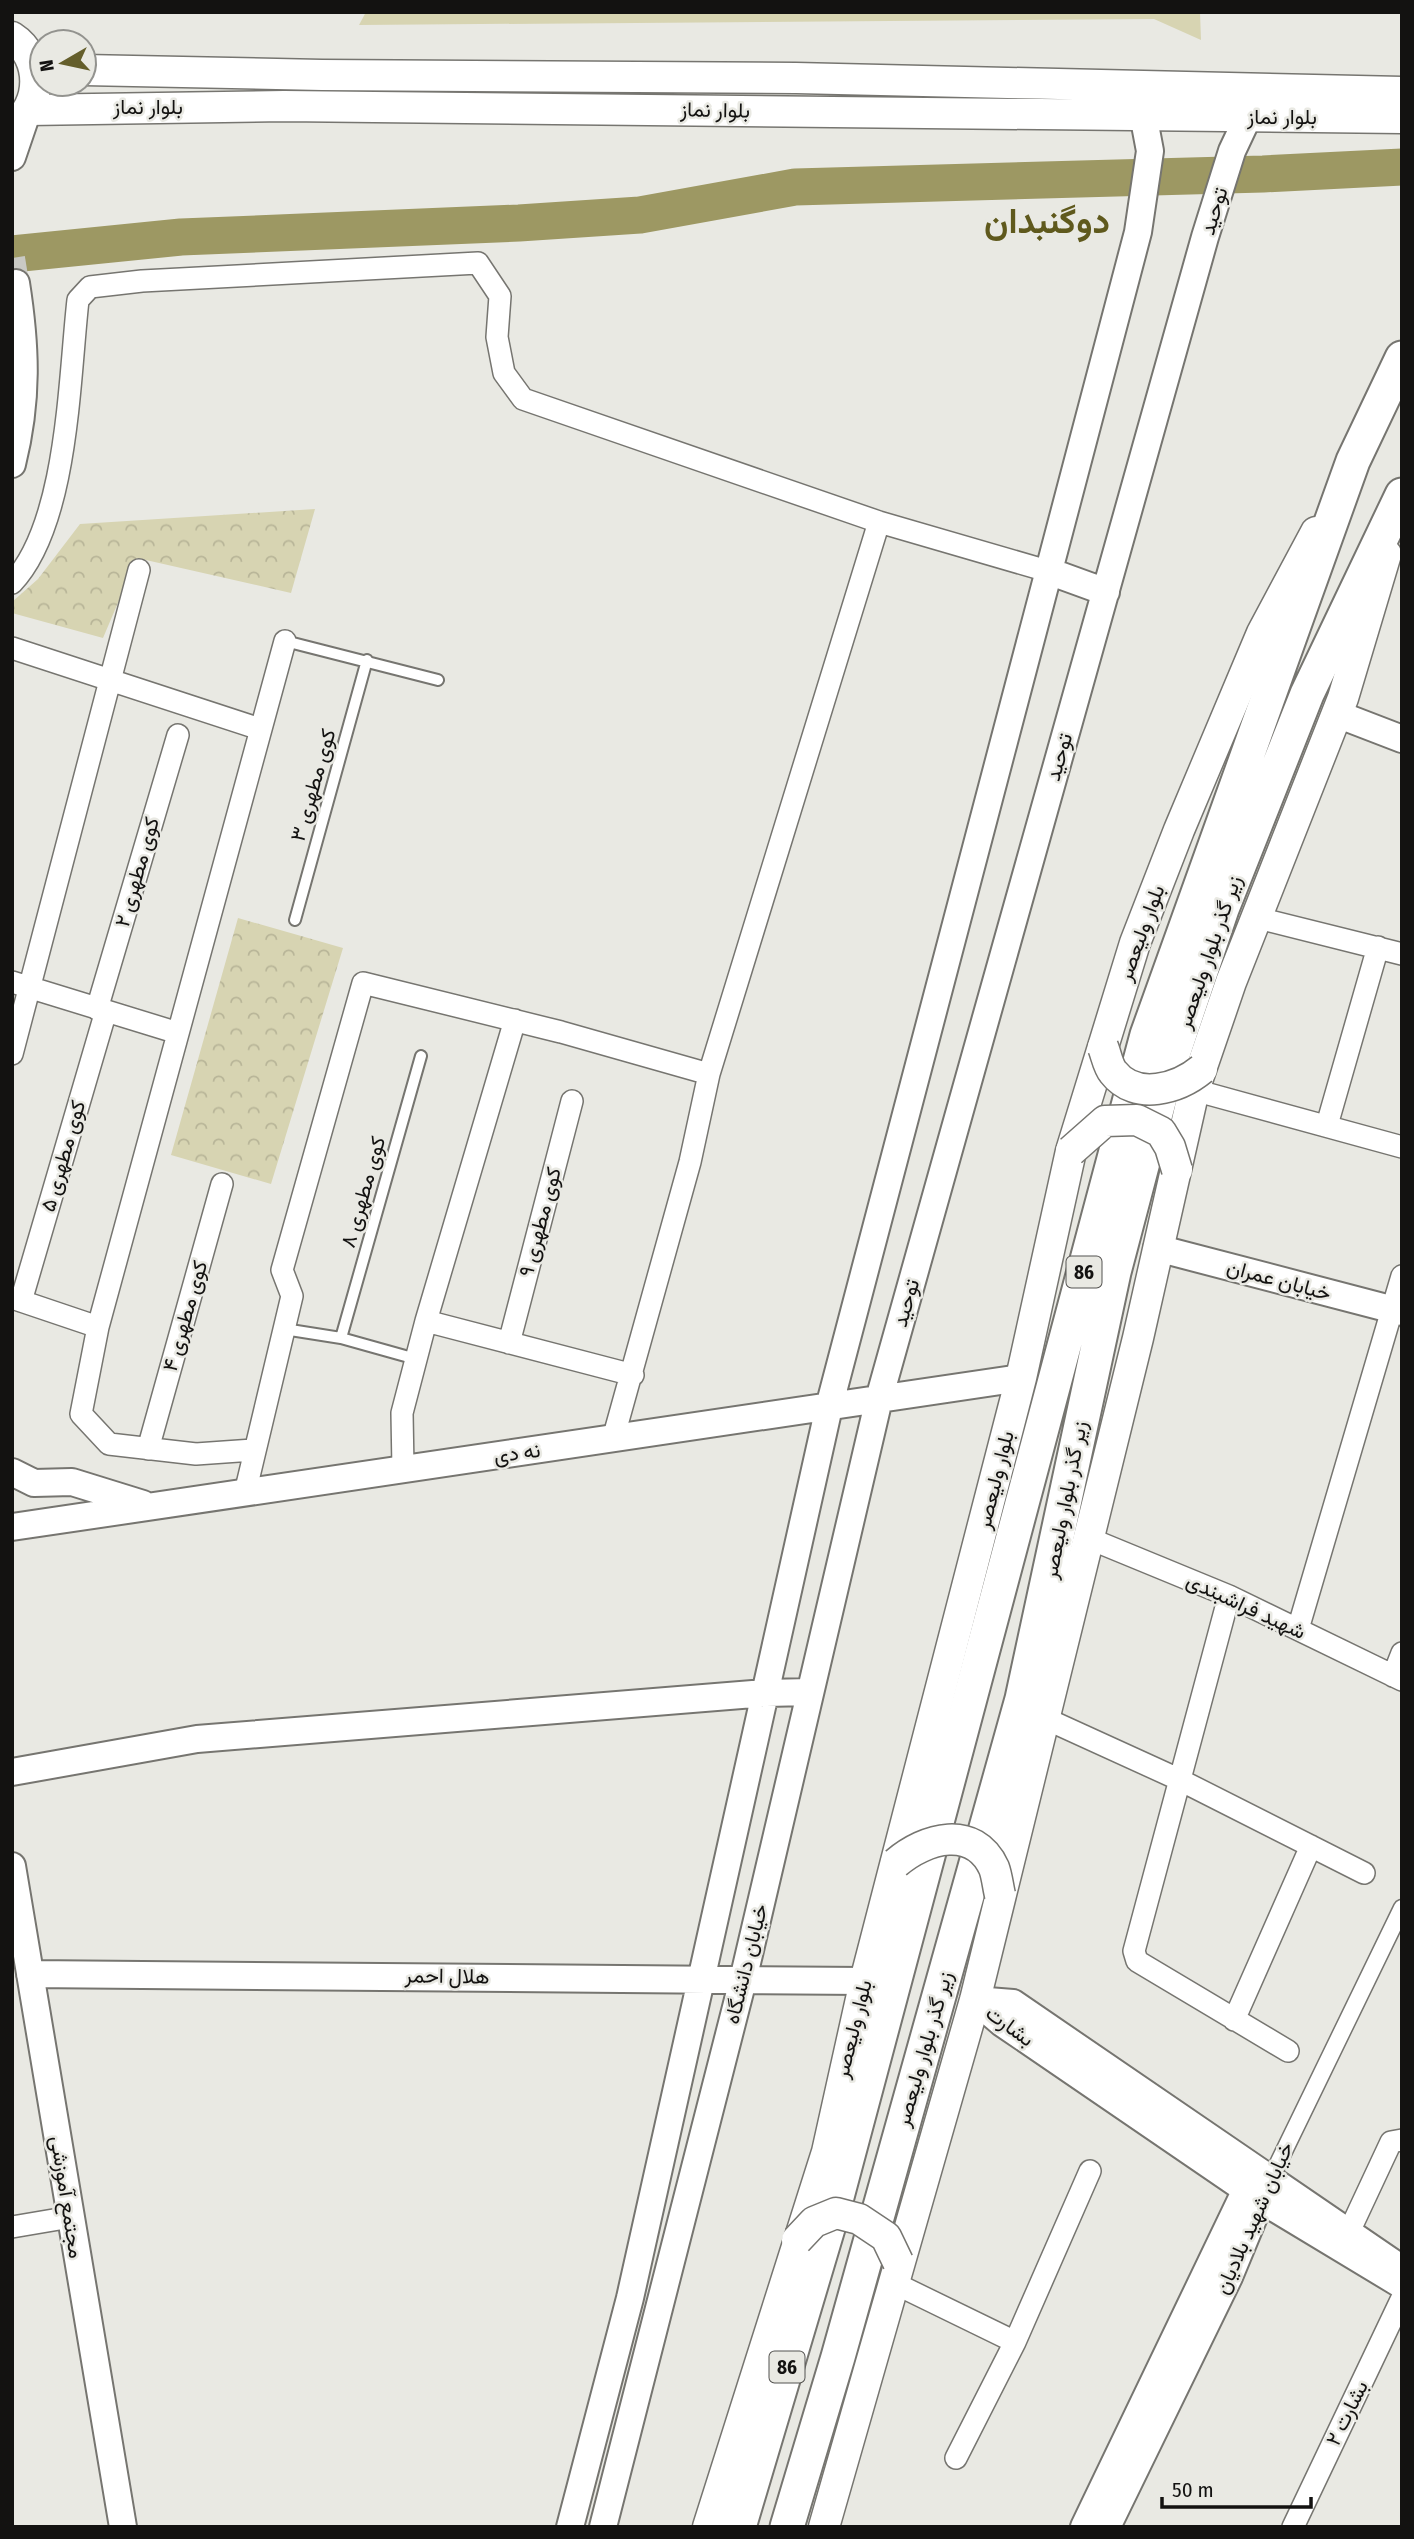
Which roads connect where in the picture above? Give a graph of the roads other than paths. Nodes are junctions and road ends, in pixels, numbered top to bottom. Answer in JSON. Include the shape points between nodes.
{"nodes":[{"id":1,"x":27,"y":49,"type":"edge"},
{"id":2,"x":98,"y":70,"type":"edge"},
{"id":3,"x":1402,"y":92,"type":"edge"},
{"id":4,"x":1143,"y":114,"type":"junction"},
{"id":5,"x":1248,"y":117,"type":"junction"},
{"id":6,"x":20,"y":118,"type":"edge"},
{"id":7,"x":1402,"y":118,"type":"edge"},
{"id":8,"x":12,"y":157,"type":"edge"},
{"id":9,"x":16,"y":284,"type":"dead end"},
{"id":10,"x":1402,"y":358,"type":"edge"},
{"id":11,"x":1353,"y":461,"type":"junction"},
{"id":12,"x":12,"y":464,"type":"edge"},
{"id":13,"x":1402,"y":495,"type":"edge"},
{"id":14,"x":1402,"y":501,"type":"edge"},
{"id":15,"x":879,"y":522,"type":"junction"},
{"id":16,"x":139,"y":570,"type":"dead end"},
{"id":17,"x":1051,"y":572,"type":"junction"},
{"id":18,"x":12,"y":583,"type":"edge"},
{"id":19,"x":1106,"y":592,"type":"junction"},
{"id":20,"x":285,"y":641,"type":"joint"},
{"id":21,"x":12,"y":648,"type":"edge"},
{"id":22,"x":368,"y":660,"type":"junction"},
{"id":23,"x":110,"y":680,"type":"junction"},
{"id":24,"x":438,"y":680,"type":"dead end"},
{"id":25,"x":1340,"y":706,"type":"junction"},
{"id":26,"x":1402,"y":721,"type":"edge"},
{"id":27,"x":260,"y":730,"type":"junction"},
{"id":28,"x":178,"y":735,"type":"dead end"},
{"id":29,"x":1402,"y":739,"type":"edge"},
{"id":30,"x":1258,"y":918,"type":"junction"},
{"id":31,"x":295,"y":920,"type":"dead end"},
{"id":32,"x":1378,"y":947,"type":"junction"},
{"id":33,"x":1402,"y":954,"type":"edge"},
{"id":34,"x":22,"y":985,"type":"edge"},
{"id":35,"x":101,"y":1010,"type":"junction"},
{"id":36,"x":515,"y":1020,"type":"junction"},
{"id":37,"x":178,"y":1033,"type":"junction"},
{"id":38,"x":1102,"y":1047,"type":"junction"},
{"id":39,"x":12,"y":1054,"type":"edge"},
{"id":40,"x":421,"y":1056,"type":"dead end"},
{"id":41,"x":709,"y":1074,"type":"junction"},
{"id":42,"x":1198,"y":1079,"type":"junction"},
{"id":43,"x":572,"y":1101,"type":"dead end"},
{"id":44,"x":1327,"y":1125,"type":"junction"},
{"id":45,"x":1402,"y":1147,"type":"edge"},
{"id":46,"x":1071,"y":1151,"type":"junction"},
{"id":47,"x":1177,"y":1170,"type":"junction"},
{"id":48,"x":222,"y":1184,"type":"dead end"},
{"id":49,"x":1157,"y":1248,"type":"junction"},
{"id":50,"x":1402,"y":1276,"type":"edge"},
{"id":51,"x":17,"y":1299,"type":"edge"},
{"id":52,"x":1397,"y":1311,"type":"edge"},
{"id":53,"x":426,"y":1321,"type":"junction"},
{"id":54,"x":98,"y":1327,"type":"junction"},
{"id":55,"x":284,"y":1329,"type":"junction"},
{"id":56,"x":341,"y":1338,"type":"junction"},
{"id":57,"x":509,"y":1343,"type":"junction"},
{"id":58,"x":416,"y":1359,"type":"junction"},
{"id":59,"x":633,"y":1376,"type":"junction"},
{"id":60,"x":1021,"y":1378,"type":"junction"},
{"id":61,"x":879,"y":1399,"type":"junction"},
{"id":62,"x":829,"y":1407,"type":"junction"},
{"id":63,"x":613,"y":1438,"type":"junction"},
{"id":64,"x":148,"y":1449,"type":"junction"},
{"id":65,"x":253,"y":1450,"type":"junction"},
{"id":66,"x":403,"y":1469,"type":"junction"},
{"id":67,"x":12,"y":1472,"type":"edge"},
{"id":68,"x":245,"y":1493,"type":"junction"},
{"id":69,"x":151,"y":1507,"type":"junction"},
{"id":70,"x":12,"y":1527,"type":"edge"},
{"id":71,"x":1088,"y":1538,"type":"junction"},
{"id":72,"x":1229,"y":1596,"type":"junction"},
{"id":73,"x":1297,"y":1629,"type":"junction"},
{"id":74,"x":1402,"y":1653,"type":"edge"},
{"id":75,"x":1397,"y":1678,"type":"edge"},
{"id":76,"x":810,"y":1692,"type":"junction"},
{"id":77,"x":766,"y":1693,"type":"junction"},
{"id":78,"x":1042,"y":1717,"type":"junction"},
{"id":79,"x":12,"y":1772,"type":"edge"},
{"id":80,"x":1178,"y":1779,"type":"junction"},
{"id":81,"x":1311,"y":1846,"type":"junction"},
{"id":82,"x":897,"y":1863,"type":"junction"},
{"id":83,"x":12,"y":1867,"type":"edge"},
{"id":84,"x":1364,"y":1873,"type":"dead end"},
{"id":85,"x":1000,"y":1895,"type":"junction"},
{"id":86,"x":1402,"y":1908,"type":"edge"},
{"id":87,"x":21,"y":1976,"type":"edge"},
{"id":88,"x":700,"y":1979,"type":"junction"},
{"id":89,"x":743,"y":1979,"type":"junction"},
{"id":90,"x":865,"y":1981,"type":"junction"},
{"id":91,"x":975,"y":2000,"type":"junction"},
{"id":92,"x":1234,"y":2020,"type":"junction"},
{"id":93,"x":1289,"y":2052,"type":"dead end"},
{"id":94,"x":1399,"y":2139,"type":"edge"},
{"id":95,"x":1090,"y":2171,"type":"dead end"},
{"id":96,"x":1258,"y":2183,"type":"junction"},
{"id":97,"x":71,"y":2217,"type":"junction"},
{"id":98,"x":12,"y":2227,"type":"edge"},
{"id":99,"x":1348,"y":2234,"type":"junction"},
{"id":100,"x":797,"y":2240,"type":"junction"},
{"id":101,"x":1402,"y":2269,"type":"edge"},
{"id":102,"x":896,"y":2273,"type":"junction"},
{"id":103,"x":1402,"y":2286,"type":"edge"},
{"id":104,"x":1402,"y":2298,"type":"edge"},
{"id":105,"x":1015,"y":2342,"type":"junction"},
{"id":106,"x":957,"y":2458,"type":"dead end"},
{"id":107,"x":826,"y":2521,"type":"edge"},
{"id":108,"x":123,"y":2527,"type":"edge"},
{"id":109,"x":570,"y":2527,"type":"edge"},
{"id":110,"x":603,"y":2527,"type":"edge"},
{"id":111,"x":708,"y":2527,"type":"edge"},
{"id":112,"x":739,"y":2527,"type":"edge"},
{"id":113,"x":787,"y":2527,"type":"edge"},
{"id":114,"x":1084,"y":2527,"type":"edge"},
{"id":115,"x":1107,"y":2527,"type":"edge"},
{"id":116,"x":1293,"y":2527,"type":"edge"}],
"edges":[{"from":1,"to":6,"type":"main road","via":[[36,80]]},
{"from":2,"to":3,"type":"main road","name":"بلوار نماز","via":[[796,78]]},
{"from":4,"to":5,"type":"main road","name":"بلوار نماز"},
{"from":4,"to":6,"type":"main road","name":"بلوار نماز","via":[[298,106]]},
{"from":4,"to":17,"type":"street","via":[[1150,151],[1138,232]]},
{"from":5,"to":7,"type":"main road","name":"بلوار نماز"},
{"from":5,"to":19,"type":"street","name":"توحید","via":[[1206,237]]},
{"from":6,"to":8,"type":"street"},
{"from":9,"to":12,"type":"street","via":[[25,371],[23,419]]},
{"from":10,"to":11,"type":"main road","name":"بلوار ولیعصر","number":"86"},
{"from":11,"to":38,"type":"main road","name":"بلوار ولیعصر","via":[[1257,646],[1135,943]]},
{"from":11,"to":112,"type":"main road","name":"بلوار ولیعصر","number":"86","via":[[1147,1035],[834,2208]]},
{"from":13,"to":113,"type":"main road","name":"زیر گذر بلوار ولیعصر","via":[[1307,694],[1222,909],[1166,1075],[1114,1272],[1022,1699]]},
{"from":14,"to":25,"type":"main road"},
{"from":15,"to":17,"type":"street"},
{"from":15,"to":18,"type":"street","via":[[523,399],[504,373],[497,337],[500,296],[478,263],[142,281],[90,287],[78,300],[61,458],[48,518],[23,571]]},
{"from":15,"to":41,"type":"street"},
{"from":16,"to":23,"type":"street"},
{"from":17,"to":19,"type":"street"},
{"from":17,"to":62,"type":"street"},
{"from":19,"to":61,"type":"street","name":"توحید"},
{"from":20,"to":22,"type":"lane"},
{"from":20,"to":27,"type":"street"},
{"from":21,"to":23,"type":"street"},
{"from":22,"to":24,"type":"lane"},
{"from":22,"to":31,"type":"lane","name":"کوی مطهری ۳"},
{"from":23,"to":27,"type":"street"},
{"from":23,"to":34,"type":"street"},
{"from":25,"to":26,"type":"street"},
{"from":25,"to":29,"type":"street"},
{"from":25,"to":30,"type":"main road"},
{"from":27,"to":37,"type":"street"},
{"from":28,"to":35,"type":"street","name":"کوی مطهری ۲"},
{"from":30,"to":32,"type":"street"},
{"from":30,"to":42,"type":"main road"},
{"from":32,"to":33,"type":"street"},
{"from":32,"to":44,"type":"street"},
{"from":34,"to":35,"type":"street"},
{"from":34,"to":39,"type":"street"},
{"from":35,"to":37,"type":"street"},
{"from":35,"to":51,"type":"street","name":"کوی مطهری ۵"},
{"from":36,"to":41,"type":"street"},
{"from":36,"to":53,"type":"street"},
{"from":36,"to":55,"type":"street","via":[[363,983],[282,1270],[292,1296]]},
{"from":37,"to":54,"type":"street"},
{"from":38,"to":42,"type":"main road","bridge":true,"via":[[1113,1072],[1128,1084],[1172,1087]]},
{"from":38,"to":46,"type":"main road","name":"بلوار ولیعصر"},
{"from":40,"to":56,"type":"lane","name":"کوی مطهری ۸"},
{"from":41,"to":59,"type":"street"},
{"from":42,"to":44,"type":"street"},
{"from":42,"to":47,"type":"main road"},
{"from":43,"to":57,"type":"street","name":"کوی مطهری ۹"},
{"from":44,"to":45,"type":"street"},
{"from":46,"to":47,"type":"main road","bridge":true,"via":[[1105,1121],[1137,1120],[1161,1132]]},
{"from":46,"to":60,"type":"main road","name":"بلوار ولیعصر"},
{"from":47,"to":49,"type":"main road"},
{"from":48,"to":64,"type":"street","name":"کوی مطهری ۴"},
{"from":49,"to":52,"type":"street","name":"خیابان عمران"},
{"from":49,"to":71,"type":"main road"},
{"from":50,"to":52,"type":"street"},
{"from":51,"to":54,"type":"street"},
{"from":52,"to":73,"type":"street"},
{"from":53,"to":57,"type":"street"},
{"from":53,"to":58,"type":"street"},
{"from":54,"to":64,"type":"street","via":[[82,1414],[109,1444]]},
{"from":55,"to":56,"type":"lane"},
{"from":55,"to":65,"type":"street"},
{"from":56,"to":58,"type":"lane"},
{"from":57,"to":59,"type":"street"},
{"from":58,"to":66,"type":"street","via":[[402,1413]]},
{"from":59,"to":63,"type":"street"},
{"from":60,"to":61,"type":"street","name":"نه دی"},
{"from":60,"to":82,"type":"main road","name":"بلوار ولیعصر"},
{"from":61,"to":62,"type":"street","name":"نه دی"},
{"from":61,"to":76,"type":"street","name":"خیابان دانشگاه"},
{"from":62,"to":63,"type":"street","name":"نه دی"},
{"from":62,"to":77,"type":"street","name":"خیابان دانشگاه"},
{"from":63,"to":66,"type":"street","name":"نه دی"},
{"from":64,"to":65,"type":"street","via":[[196,1454]]},
{"from":65,"to":68,"type":"street"},
{"from":66,"to":68,"type":"street","name":"نه دی"},
{"from":67,"to":69,"type":"street","via":[[34,1483],[72,1482]]},
{"from":68,"to":69,"type":"street","name":"نه دی"},
{"from":69,"to":70,"type":"street","name":"نه دی"},
{"from":71,"to":72,"type":"street","name":"شهید فراشبندی"},
{"from":71,"to":78,"type":"main road"},
{"from":72,"to":73,"type":"street","name":"شهید فراشبندی"},
{"from":72,"to":80,"type":"street"},
{"from":73,"to":75,"type":"street","name":"شهید فراشبندی"},
{"from":74,"to":75,"type":"street"},
{"from":76,"to":77,"type":"street"},
{"from":76,"to":89,"type":"street","name":"خیابان دانشگاه"},
{"from":77,"to":79,"type":"street","via":[[197,1739]]},
{"from":77,"to":88,"type":"street","name":"خیابان دانشگاه"},
{"from":78,"to":80,"type":"street"},
{"from":78,"to":85,"type":"main road"},
{"from":80,"to":81,"type":"street"},
{"from":80,"to":92,"type":"street","via":[[1135,1956]]},
{"from":81,"to":84,"type":"street"},
{"from":81,"to":92,"type":"street"},
{"from":82,"to":85,"type":"main road","bridge":true,"via":[[915,1847],[939,1840],[976,1844],[993,1868]]},
{"from":82,"to":90,"type":"main road","name":"بلوار ولیعصر"},
{"from":83,"to":87,"type":"street","name":"مجتمع آموزشی"},
{"from":85,"to":91,"type":"main road"},
{"from":86,"to":96,"type":"street","name":"خیابان شهید بلادیان"},
{"from":87,"to":88,"type":"street","name":"هلال احمر"},
{"from":87,"to":97,"type":"street","name":"مجتمع آموزشی"},
{"from":88,"to":89,"type":"street","name":"هلال احمر"},
{"from":88,"to":109,"type":"street","name":"خیابان دانشگاه","via":[[630,2298]]},
{"from":89,"to":90,"type":"street","name":"هلال احمر"},
{"from":89,"to":110,"type":"street","name":"خیابان دانشگاه"},
{"from":90,"to":100,"type":"main road","name":"بلوار ولیعصر","via":[[827,2152]]},
{"from":91,"to":96,"type":"street","name":"بشارت","via":[[1013,2003]]},
{"from":91,"to":102,"type":"main road"},
{"from":92,"to":93,"type":"street"},
{"from":94,"to":99,"type":"street","via":[[1391,2142]]},
{"from":95,"to":105,"type":"street"},
{"from":96,"to":99,"type":"street","name":"بشارت"},
{"from":96,"to":103,"type":"street","name":"بشارت"},
{"from":96,"to":114,"type":"street","name":"خیابان شهید بلادیان"},
{"from":96,"to":115,"type":"street","name":"خیابان شهید بلادیان","via":[[1229,2277]]},
{"from":97,"to":98,"type":"street"},
{"from":97,"to":108,"type":"street","name":"مجتمع آموزشی"},
{"from":99,"to":101,"type":"street","name":"بشارت"},
{"from":100,"to":102,"type":"main road","bridge":true,"via":[[814,2222],[836,2213],[859,2219],[886,2237]]},
{"from":100,"to":111,"type":"main road","name":"بلوار ولیعصر"},
{"from":102,"to":105,"type":"street"},
{"from":102,"to":107,"type":"main road"},
{"from":104,"to":116,"type":"street","name":"بشارت ۲"},
{"from":105,"to":106,"type":"street"}]}
